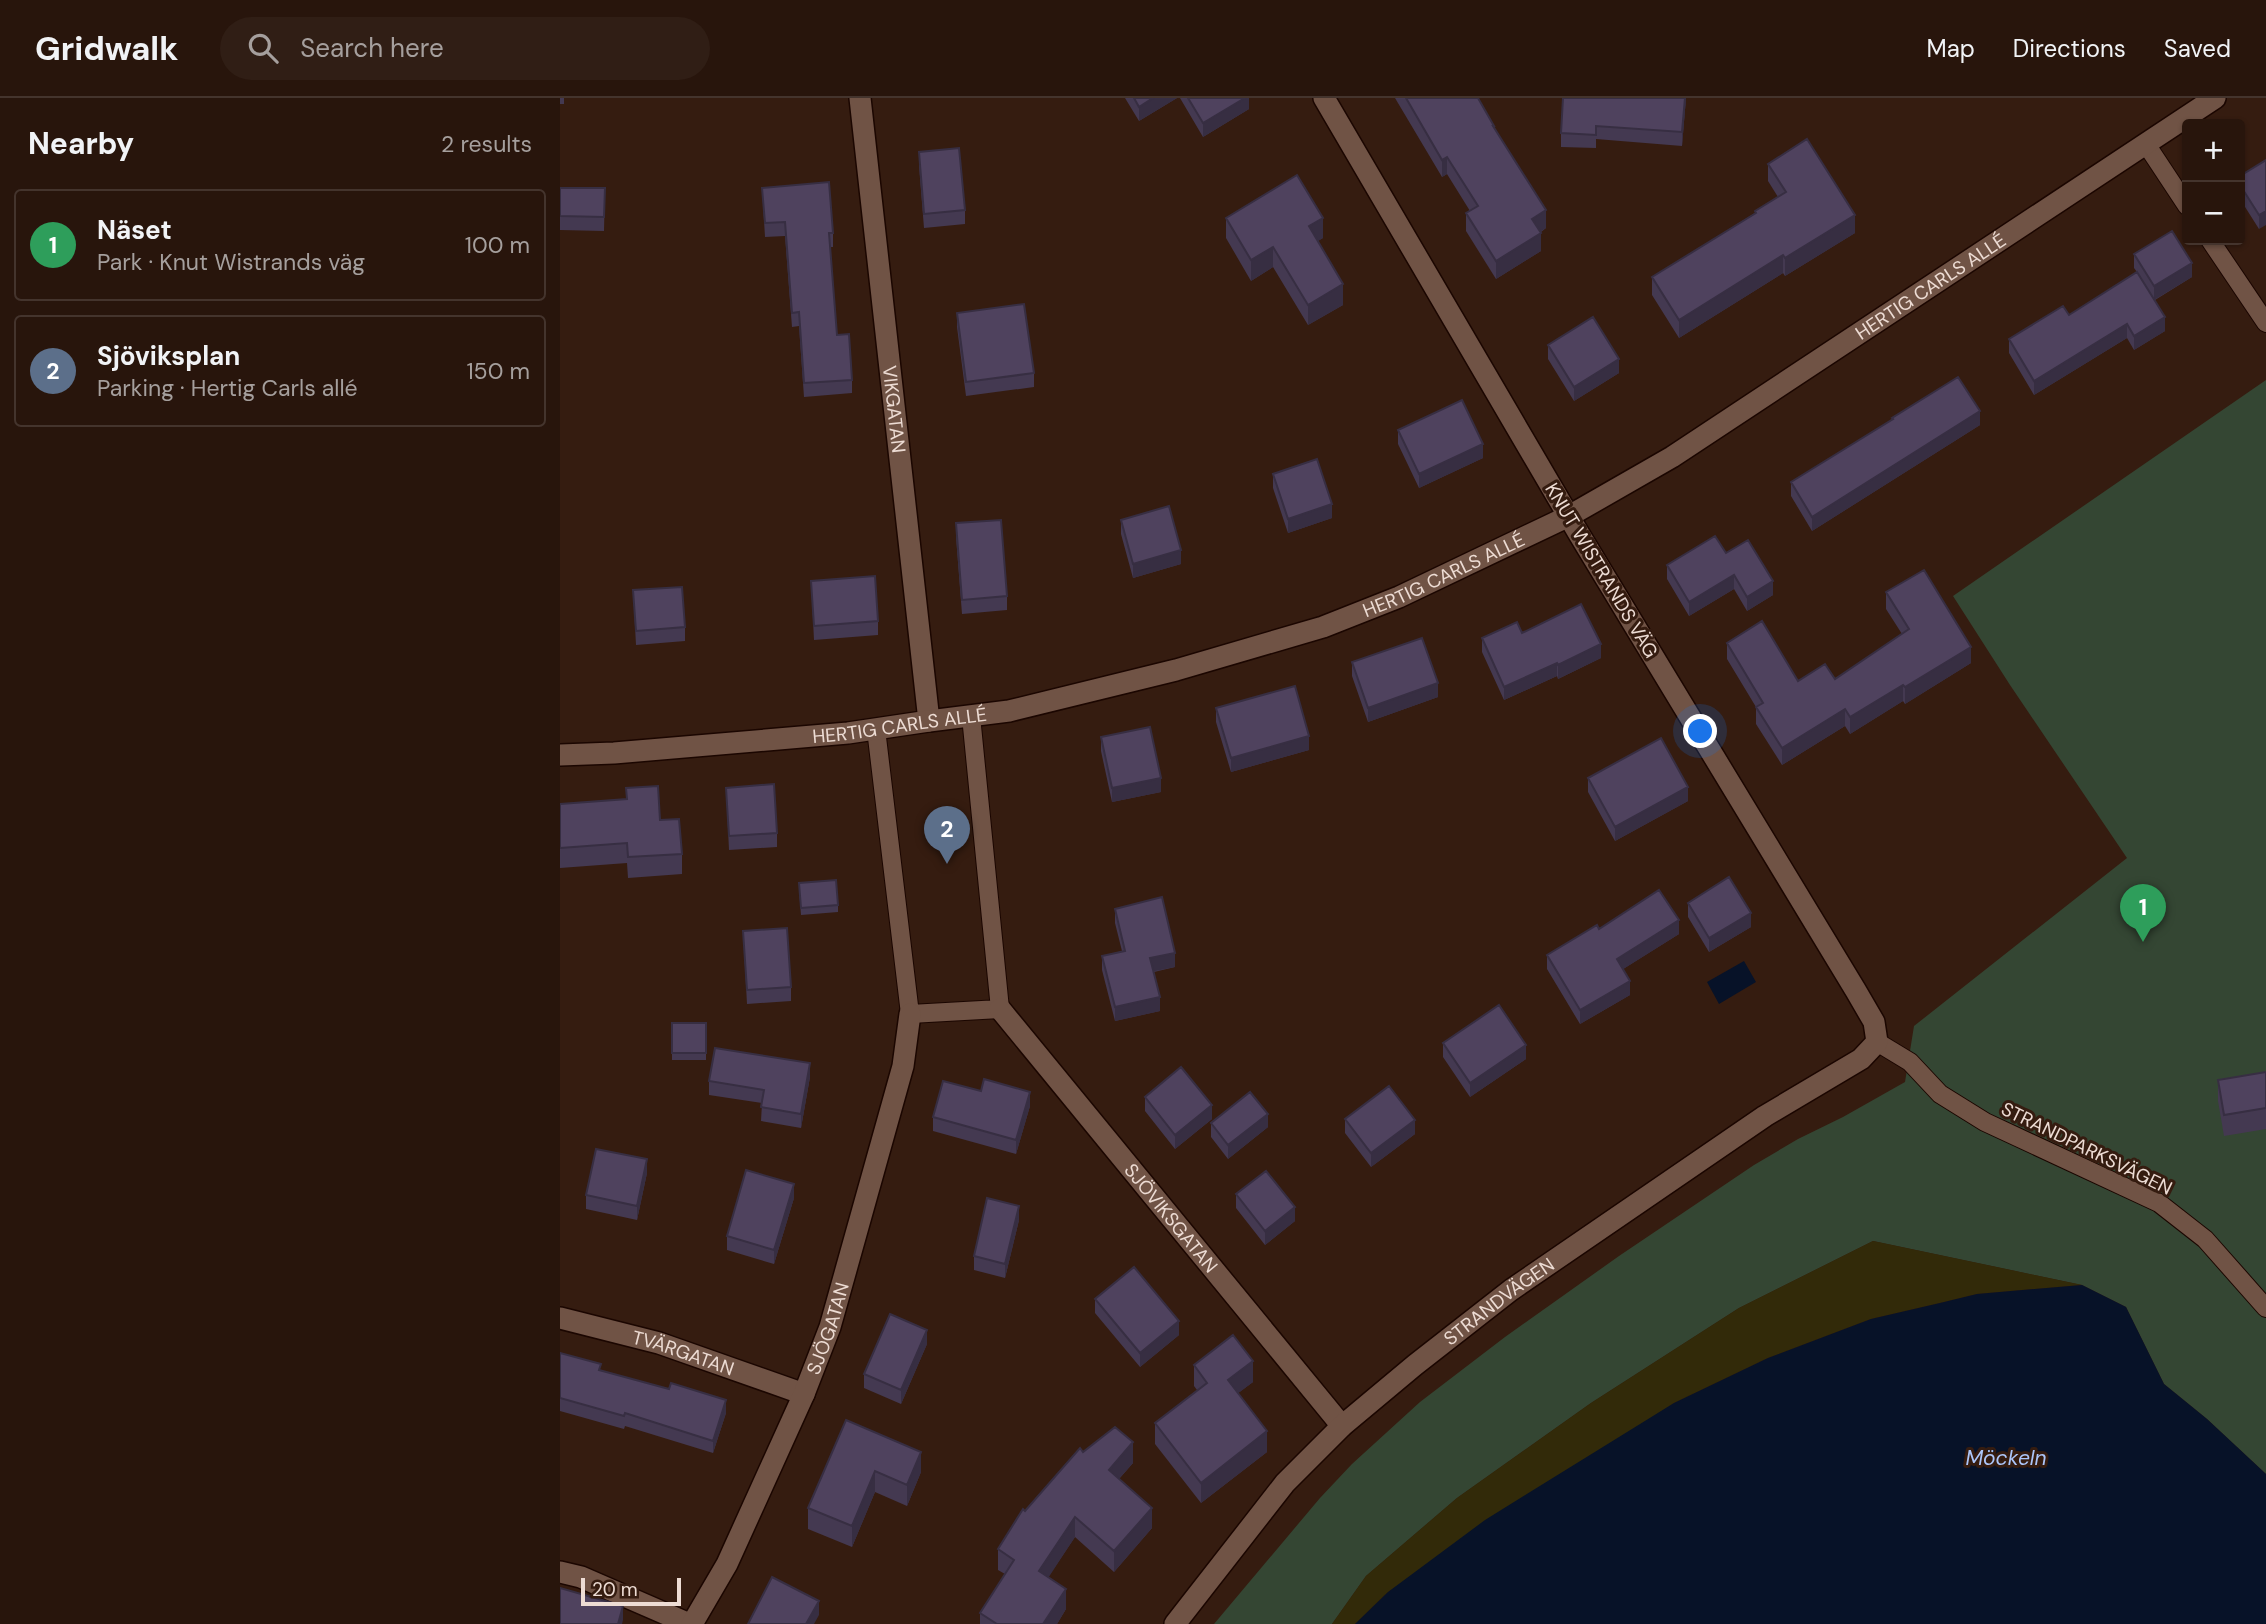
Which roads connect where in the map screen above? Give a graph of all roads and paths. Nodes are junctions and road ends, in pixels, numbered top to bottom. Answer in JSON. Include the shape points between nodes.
{"nodes":[{"id":1,"x":860,"y":98,"type":"edge"},
{"id":2,"x":1324,"y":98,"type":"edge"},
{"id":3,"x":2215,"y":98,"type":"edge"},
{"id":4,"x":2146,"y":144,"type":"junction"},
{"id":5,"x":2182,"y":198,"type":"edge"},
{"id":6,"x":2213,"y":245,"type":"edge"},
{"id":7,"x":2266,"y":323,"type":"edge"},
{"id":8,"x":1569,"y":516,"type":"junction"},
{"id":9,"x":971,"y":716,"type":"junction"},
{"id":10,"x":929,"y":721,"type":"junction"},
{"id":11,"x":876,"y":729,"type":"junction"},
{"id":12,"x":560,"y":755,"type":"edge"},
{"id":13,"x":1000,"y":1009,"type":"junction"},
{"id":14,"x":910,"y":1014,"type":"junction"},
{"id":15,"x":1877,"y":1042,"type":"junction"},
{"id":16,"x":2266,"y":1308,"type":"edge"},
{"id":17,"x":560,"y":1318,"type":"edge"},
{"id":18,"x":804,"y":1394,"type":"junction"},
{"id":19,"x":1342,"y":1426,"type":"junction"},
{"id":20,"x":560,"y":1572,"type":"edge"},
{"id":21,"x":690,"y":1624,"type":"edge"},
{"id":22,"x":1175,"y":1624,"type":"edge"}],
"edges":[{"from":1,"to":10,"type":"street","name":"VIKGATAN"},
{"from":2,"to":8,"type":"street","name":"KNUT WISTRANDS VÄG"},
{"from":3,"to":4,"type":"street","name":"HERTIG CARLS ALLÉ"},
{"from":4,"to":5,"type":"lane"},
{"from":4,"to":8,"type":"street","name":"HERTIG CARLS ALLÉ","via":[[1672,457]]},
{"from":6,"to":7,"type":"lane"},
{"from":8,"to":9,"type":"street","name":"HERTIG CARLS ALLÉ","via":[[1399,597],[1322,627],[1080,695]]},
{"from":8,"to":15,"type":"street","name":"KNUT WISTRANDS VÄG","via":[[1856,991],[1874,1022]]},
{"from":9,"to":10,"type":"street","name":"HERTIG CARLS ALLÉ"},
{"from":9,"to":13,"type":"lane"},
{"from":10,"to":11,"type":"street","name":"HERTIG CARLS ALLÉ"},
{"from":11,"to":12,"type":"street","name":"HERTIG CARLS ALLÉ","via":[[731,745]]},
{"from":11,"to":14,"type":"lane"},
{"from":13,"to":14,"type":"lane"},
{"from":13,"to":19,"type":"street","name":"SJÖVIKSGATAN"},
{"from":14,"to":18,"type":"street","name":"SJÖGATAN","via":[[903,1066],[830,1327]]},
{"from":15,"to":16,"type":"lane","name":"STRANDPARKSVÄGEN","via":[[1910,1062],[1940,1094],[1985,1122],[2159,1203],[2206,1238]]},
{"from":15,"to":19,"type":"street","name":"STRANDVÄGEN","via":[[1861,1059],[1765,1116],[1511,1290]]},
{"from":17,"to":18,"type":"street","name":"TVÄRGATAN","via":[[659,1343]]},
{"from":18,"to":21,"type":"street","name":"SJÖGATAN","via":[[727,1564]]},
{"from":19,"to":22,"type":"street","name":"STRANDVÄGEN","via":[[1285,1483]]},
{"from":20,"to":21,"type":"street"}]}
